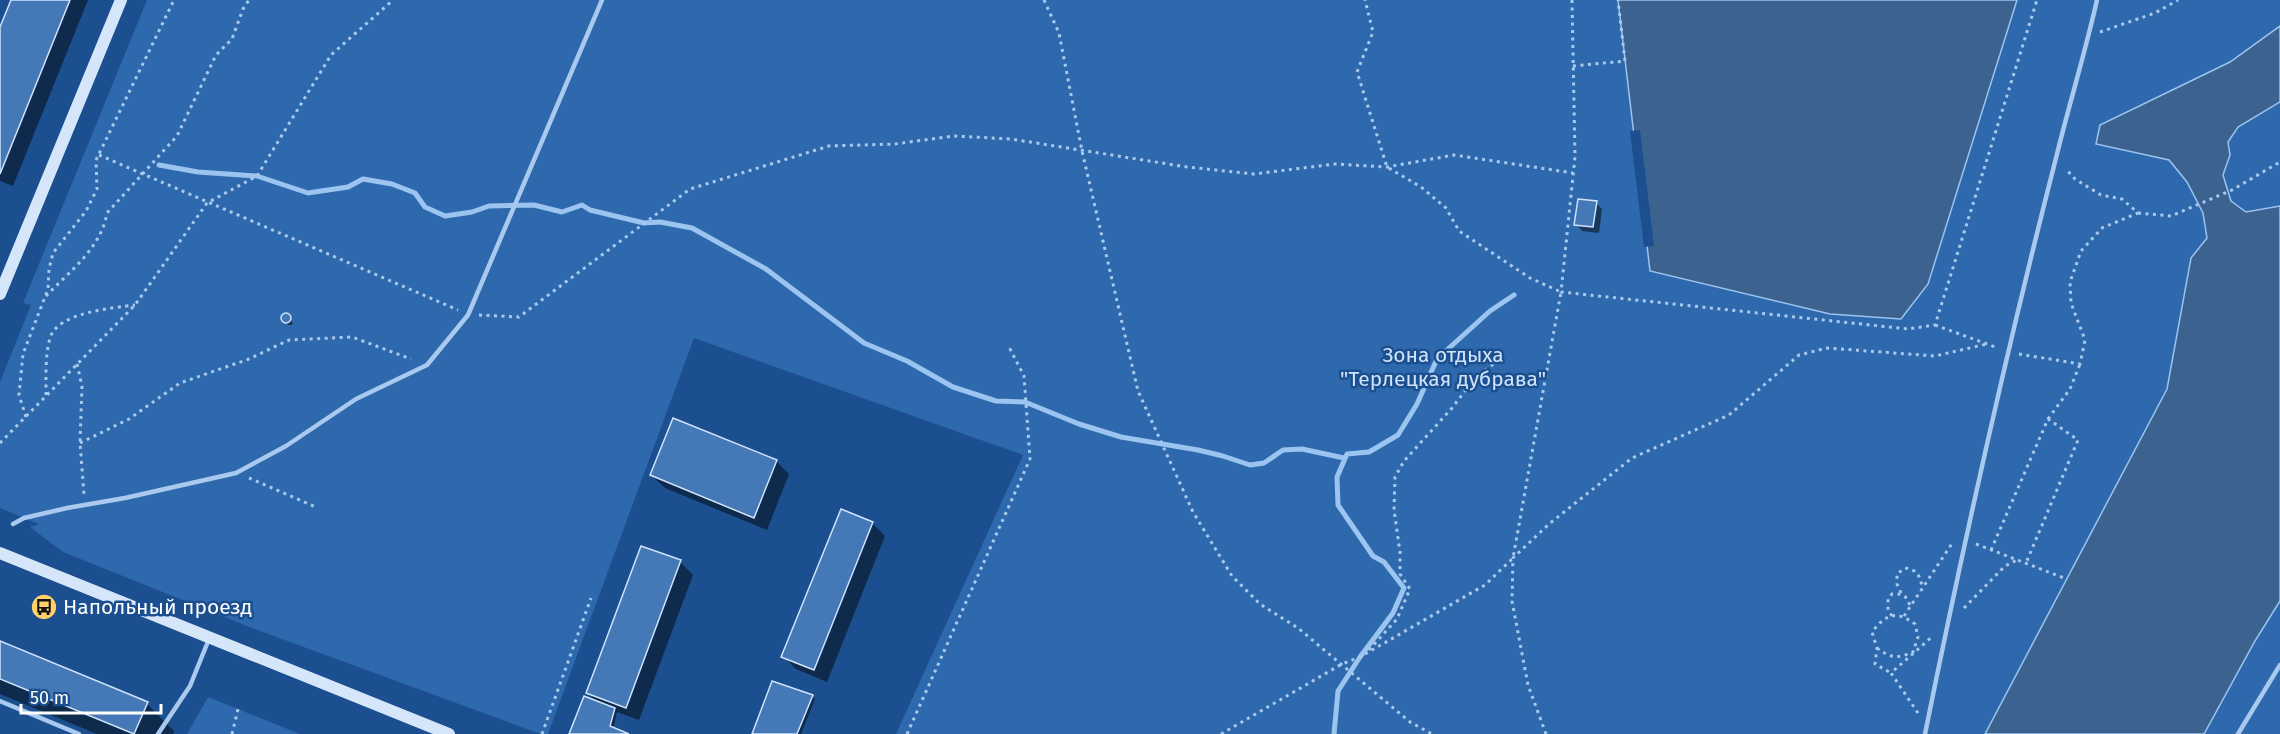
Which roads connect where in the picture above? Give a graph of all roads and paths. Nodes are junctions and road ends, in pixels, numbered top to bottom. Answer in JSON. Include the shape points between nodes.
{"nodes":[{"id":1,"x":121,"y":0,"type":"edge"},
{"id":2,"x":174,"y":0,"type":"edge"},
{"id":3,"x":249,"y":0,"type":"edge"},
{"id":4,"x":393,"y":0,"type":"edge"},
{"id":5,"x":602,"y":0,"type":"edge"},
{"id":6,"x":1044,"y":0,"type":"edge"},
{"id":7,"x":1365,"y":0,"type":"edge"},
{"id":8,"x":1572,"y":0,"type":"edge"},
{"id":9,"x":1618,"y":0,"type":"edge"},
{"id":10,"x":2037,"y":0,"type":"edge"},
{"id":11,"x":2097,"y":0,"type":"edge"},
{"id":12,"x":2178,"y":0,"type":"edge"},
{"id":13,"x":2088,"y":36,"type":"junction"},
{"id":14,"x":1573,"y":66,"type":"junction"},
{"id":15,"x":1082,"y":151,"type":"junction"},
{"id":16,"x":99,"y":155,"type":"junction"},
{"id":17,"x":2056,"y":157,"type":"junction"},
{"id":18,"x":2280,"y":162,"type":"edge"},
{"id":19,"x":1387,"y":167,"type":"junction"},
{"id":20,"x":1573,"y":173,"type":"junction"},
{"id":21,"x":141,"y":174,"type":"junction"},
{"id":22,"x":207,"y":203,"type":"junction"},
{"id":23,"x":2138,"y":213,"type":"junction"},
{"id":24,"x":1561,"y":292,"type":"junction"},
{"id":25,"x":0,"y":294,"type":"edge"},
{"id":26,"x":45,"y":298,"type":"junction"},
{"id":27,"x":135,"y":304,"type":"junction"},
{"id":28,"x":468,"y":315,"type":"junction"},
{"id":29,"x":1935,"y":325,"type":"junction"},
{"id":30,"x":1987,"y":344,"type":"junction"},
{"id":31,"x":1008,"y":345,"type":"dead end"},
{"id":32,"x":2008,"y":352,"type":"junction"},
{"id":33,"x":1500,"y":359,"type":"dead end"},
{"id":34,"x":77,"y":364,"type":"junction"},
{"id":35,"x":2079,"y":364,"type":"junction"},
{"id":36,"x":427,"y":365,"type":"junction"},
{"id":37,"x":46,"y":396,"type":"junction"},
{"id":38,"x":26,"y":417,"type":"junction"},
{"id":39,"x":2048,"y":419,"type":"junction"},
{"id":40,"x":0,"y":443,"type":"edge"},
{"id":41,"x":80,"y":443,"type":"junction"},
{"id":42,"x":236,"y":473,"type":"junction"},
{"id":43,"x":85,"y":505,"type":"junction"},
{"id":44,"x":316,"y":507,"type":"dead end"},
{"id":45,"x":13,"y":524,"type":"dead end"},
{"id":46,"x":1966,"y":540,"type":"junction"},
{"id":47,"x":1954,"y":541,"type":"dead end"},
{"id":48,"x":1991,"y":550,"type":"junction"},
{"id":49,"x":0,"y":553,"type":"edge"},
{"id":50,"x":1513,"y":558,"type":"junction"},
{"id":51,"x":2017,"y":560,"type":"junction"},
{"id":52,"x":2026,"y":563,"type":"junction"},
{"id":53,"x":2064,"y":578,"type":"dead end"},
{"id":54,"x":1923,"y":588,"type":"junction"},
{"id":55,"x":1901,"y":593,"type":"junction"},
{"id":56,"x":591,"y":598,"type":"dead end"},
{"id":57,"x":1910,"y":606,"type":"junction"},
{"id":58,"x":1892,"y":616,"type":"junction"},
{"id":59,"x":1904,"y":616,"type":"junction"},
{"id":60,"x":1947,"y":625,"type":"junction"},
{"id":61,"x":210,"y":636,"type":"junction"},
{"id":62,"x":1877,"y":648,"type":"junction"},
{"id":63,"x":1368,"y":651,"type":"junction"},
{"id":64,"x":1912,"y":652,"type":"junction"},
{"id":65,"x":1342,"y":664,"type":"junction"},
{"id":66,"x":2280,"y":665,"type":"edge"},
{"id":67,"x":1891,"y":672,"type":"junction"},
{"id":68,"x":0,"y":701,"type":"edge"},
{"id":69,"x":239,"y":705,"type":"dead end"},
{"id":70,"x":1927,"y":726,"type":"junction"},
{"id":71,"x":80,"y":734,"type":"edge"},
{"id":72,"x":158,"y":734,"type":"edge"},
{"id":73,"x":232,"y":734,"type":"edge"},
{"id":74,"x":449,"y":734,"type":"edge"},
{"id":75,"x":542,"y":734,"type":"edge"},
{"id":76,"x":907,"y":734,"type":"edge"},
{"id":77,"x":1221,"y":734,"type":"edge"},
{"id":78,"x":1432,"y":734,"type":"edge"},
{"id":79,"x":1546,"y":734,"type":"edge"},
{"id":80,"x":1925,"y":734,"type":"edge"},
{"id":81,"x":2238,"y":734,"type":"edge"}],
"edges":[{"from":1,"to":25,"type":"main road"},
{"from":2,"to":16,"type":"path"},
{"from":3,"to":21,"type":"path","via":[[232,39],[216,55],[177,136]]},
{"from":4,"to":22,"type":"path","via":[[331,55],[257,176]]},
{"from":5,"to":28,"type":"lane"},
{"from":6,"to":15,"type":"path","via":[[1059,33]]},
{"from":7,"to":19,"type":"path","via":[[1372,32],[1357,72]]},
{"from":8,"to":14,"type":"path"},
{"from":9,"to":14,"type":"path","via":[[1625,61]]},
{"from":10,"to":29,"type":"path"},
{"from":11,"to":13,"type":"lane"},
{"from":12,"to":13,"type":"path","via":[[2155,13]]},
{"from":13,"to":17,"type":"lane"},
{"from":14,"to":20,"type":"path"},
{"from":15,"to":19,"type":"path","via":[[1254,174],[1335,164]]},
{"from":15,"to":28,"type":"path","via":[[1011,139],[954,136],[895,144],[829,146],[690,189],[519,317]]},
{"from":15,"to":65,"type":"path","via":[[1138,391],[1193,512],[1232,576],[1260,604],[1298,628]]},
{"from":16,"to":21,"type":"path"},
{"from":16,"to":26,"type":"path","via":[[98,189],[86,211],[52,253]]},
{"from":17,"to":23,"type":"path","via":[[2075,179],[2101,195],[2122,199]]},
{"from":17,"to":32,"type":"lane"},
{"from":18,"to":23,"type":"path","via":[[2232,190],[2171,216]]},
{"from":19,"to":20,"type":"path","via":[[1454,154]]},
{"from":19,"to":24,"type":"path","via":[[1446,208],[1459,231],[1530,278]]},
{"from":20,"to":24,"type":"path"},
{"from":21,"to":22,"type":"path"},
{"from":21,"to":26,"type":"path","via":[[107,213],[104,229],[83,260]]},
{"from":22,"to":27,"type":"path"},
{"from":22,"to":28,"type":"path"},
{"from":23,"to":35,"type":"path","via":[[2102,228],[2082,251],[2070,282],[2071,303],[2085,340]]},
{"from":24,"to":29,"type":"path","via":[[1908,329]]},
{"from":24,"to":50,"type":"path"},
{"from":26,"to":38,"type":"path","via":[[23,354],[19,395]]},
{"from":27,"to":34,"type":"path"},
{"from":27,"to":37,"type":"path","via":[[89,312],[61,324],[51,336]]},
{"from":28,"to":36,"type":"lane"},
{"from":29,"to":30,"type":"path"},
{"from":30,"to":32,"type":"path"},
{"from":30,"to":50,"type":"path","via":[[1935,356],[1827,348],[1799,355],[1729,415],[1632,458]]},
{"from":31,"to":76,"type":"path","via":[[1024,376],[1030,459]]},
{"from":32,"to":35,"type":"path"},
{"from":32,"to":46,"type":"lane"},
{"from":33,"to":63,"type":"path","via":[[1475,378],[1404,461],[1395,477],[1400,574],[1410,589],[1397,619]]},
{"from":34,"to":37,"type":"path"},
{"from":34,"to":41,"type":"path","via":[[82,386]]},
{"from":35,"to":39,"type":"path","via":[[2070,389]]},
{"from":36,"to":41,"type":"path","via":[[352,338],[289,340],[180,383],[129,419]]},
{"from":36,"to":42,"type":"lane","via":[[356,399],[286,446]]},
{"from":37,"to":38,"type":"path"},
{"from":38,"to":40,"type":"path"},
{"from":39,"to":48,"type":"path"},
{"from":39,"to":52,"type":"path","via":[[2078,440]]},
{"from":41,"to":43,"type":"path"},
{"from":42,"to":43,"type":"lane"},
{"from":42,"to":44,"type":"path"},
{"from":43,"to":45,"type":"lane"},
{"from":46,"to":48,"type":"path"},
{"from":46,"to":60,"type":"lane"},
{"from":47,"to":54,"type":"path"},
{"from":48,"to":51,"type":"path"},
{"from":49,"to":61,"type":"main road"},
{"from":50,"to":63,"type":"path","via":[[1485,585]]},
{"from":50,"to":79,"type":"path","via":[[1512,601],[1528,685]]},
{"from":51,"to":52,"type":"path"},
{"from":51,"to":60,"type":"path","via":[[2005,566]]},
{"from":52,"to":53,"type":"path"},
{"from":54,"to":55,"type":"path","via":[[1919,574],[1905,568],[1898,574]]},
{"from":54,"to":57,"type":"path"},
{"from":55,"to":57,"type":"path"},
{"from":55,"to":58,"type":"path","via":[[1888,599]]},
{"from":56,"to":75,"type":"path"},
{"from":57,"to":59,"type":"path"},
{"from":58,"to":59,"type":"path"},
{"from":58,"to":62,"type":"path","via":[[1882,619],[1872,632]]},
{"from":59,"to":64,"type":"path","via":[[1915,624],[1918,637]]},
{"from":60,"to":64,"type":"path"},
{"from":60,"to":70,"type":"lane"},
{"from":61,"to":72,"type":"lane","via":[[190,686]]},
{"from":61,"to":74,"type":"main road"},
{"from":62,"to":64,"type":"path","via":[[1899,658]]},
{"from":62,"to":67,"type":"path","via":[[1875,664]]},
{"from":63,"to":65,"type":"path"},
{"from":64,"to":67,"type":"path"},
{"from":65,"to":77,"type":"path"},
{"from":65,"to":78,"type":"path","via":[[1410,722]]},
{"from":66,"to":81,"type":"lane"},
{"from":67,"to":70,"type":"path"},
{"from":68,"to":71,"type":"lane"},
{"from":69,"to":73,"type":"path"},
{"from":70,"to":80,"type":"lane"}]}
